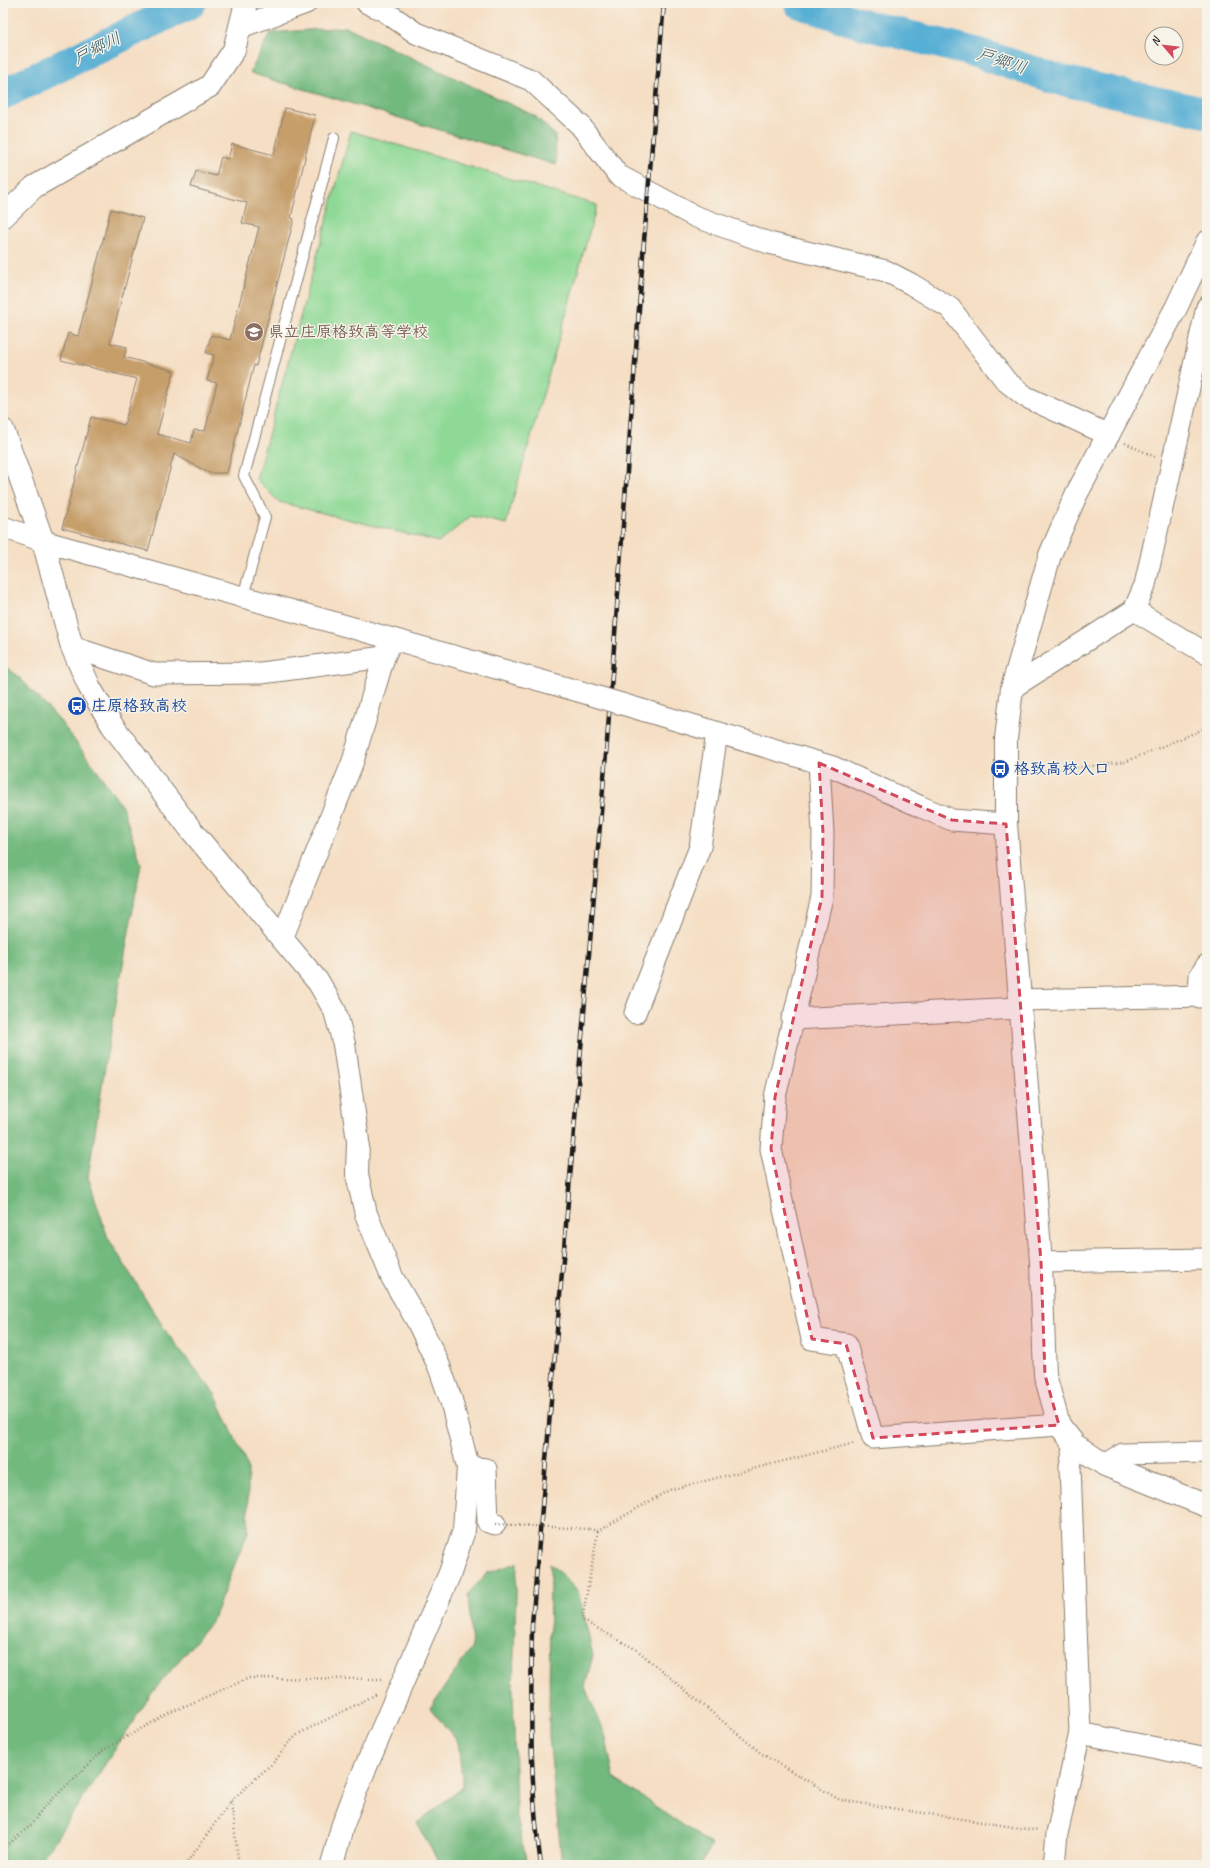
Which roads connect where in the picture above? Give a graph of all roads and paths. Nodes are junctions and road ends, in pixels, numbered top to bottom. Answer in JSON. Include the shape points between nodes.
{"nodes":[{"id":1,"x":246,"y":3,"type":"edge"},
{"id":2,"x":306,"y":3,"type":"edge"},
{"id":3,"x":367,"y":3,"type":"edge"},
{"id":4,"x":241,"y":27,"type":"junction"},
{"id":5,"x":334,"y":138,"type":"dead end"},
{"id":6,"x":3,"y":216,"type":"edge"},
{"id":7,"x":1207,"y":242,"type":"edge"},
{"id":8,"x":1207,"y":306,"type":"edge"},
{"id":9,"x":3,"y":430,"type":"edge"},
{"id":10,"x":1109,"y":435,"type":"junction"},
{"id":11,"x":1172,"y":464,"type":"junction"},
{"id":12,"x":3,"y":527,"type":"edge"},
{"id":13,"x":43,"y":540,"type":"junction"},
{"id":14,"x":243,"y":597,"type":"junction"},
{"id":15,"x":1134,"y":610,"type":"junction"},
{"id":16,"x":72,"y":647,"type":"junction"},
{"id":17,"x":388,"y":648,"type":"junction"},
{"id":18,"x":1207,"y":654,"type":"edge"},
{"id":19,"x":1012,"y":688,"type":"junction"},
{"id":20,"x":1207,"y":710,"type":"edge"},
{"id":21,"x":1206,"y":728,"type":"junction"},
{"id":22,"x":717,"y":732,"type":"junction"},
{"id":23,"x":1207,"y":732,"type":"edge"},
{"id":24,"x":819,"y":763,"type":"junction"},
{"id":25,"x":1006,"y":776,"type":"junction"},
{"id":26,"x":1006,"y":824,"type":"junction"},
{"id":27,"x":282,"y":939,"type":"junction"},
{"id":28,"x":1207,"y":964,"type":"edge"},
{"id":29,"x":1203,"y":996,"type":"edge"},
{"id":30,"x":1019,"y":1004,"type":"junction"},
{"id":31,"x":635,"y":1013,"type":"dead end"},
{"id":32,"x":792,"y":1020,"type":"junction"},
{"id":33,"x":1207,"y":1258,"type":"edge"},
{"id":34,"x":1041,"y":1262,"type":"junction"},
{"id":35,"x":1059,"y":1425,"type":"junction"},
{"id":36,"x":873,"y":1438,"type":"junction"},
{"id":37,"x":1075,"y":1445,"type":"junction"},
{"id":38,"x":1207,"y":1452,"type":"edge"},
{"id":39,"x":1105,"y":1465,"type":"junction"},
{"id":40,"x":468,"y":1467,"type":"junction"},
{"id":41,"x":1207,"y":1506,"type":"edge"},
{"id":42,"x":495,"y":1524,"type":"joint"},
{"id":43,"x":598,"y":1531,"type":"junction"},
{"id":44,"x":404,"y":1680,"type":"junction"},
{"id":45,"x":1080,"y":1733,"type":"junction"},
{"id":46,"x":1207,"y":1758,"type":"edge"},
{"id":47,"x":231,"y":1801,"type":"junction"},
{"id":48,"x":1057,"y":1834,"type":"junction"},
{"id":49,"x":3,"y":1849,"type":"edge"},
{"id":50,"x":185,"y":1865,"type":"edge"},
{"id":51,"x":242,"y":1865,"type":"edge"},
{"id":52,"x":332,"y":1865,"type":"edge"},
{"id":53,"x":1054,"y":1865,"type":"edge"}],
"edges":[{"from":1,"to":4,"type":"street"},
{"from":2,"to":4,"type":"street"},
{"from":3,"to":10,"type":"street","via":[[383,10],[416,33],[531,80],[580,125],[618,175],[694,216],[769,243],[886,271],[911,284],[950,308],[1006,381],[1026,397]]},
{"from":4,"to":6,"type":"street","via":[[234,50],[210,86],[34,187]]},
{"from":5,"to":14,"type":"lane","via":[[244,476],[265,517]]},
{"from":7,"to":10,"type":"street","via":[[1176,308]]},
{"from":8,"to":11,"type":"street"},
{"from":9,"to":13,"type":"street"},
{"from":10,"to":11,"type":"path"},
{"from":10,"to":19,"type":"street","via":[[1076,495],[1050,555]]},
{"from":11,"to":15,"type":"street","via":[[1145,585]]},
{"from":12,"to":13,"type":"street"},
{"from":13,"to":14,"type":"street"},
{"from":13,"to":16,"type":"street"},
{"from":14,"to":17,"type":"street"},
{"from":15,"to":18,"type":"street"},
{"from":15,"to":19,"type":"street"},
{"from":16,"to":17,"type":"street","via":[[154,674],[261,673]]},
{"from":16,"to":27,"type":"street","via":[[90,688],[112,725],[192,831]]},
{"from":17,"to":22,"type":"street","bridge":true,"via":[[578,691]]},
{"from":17,"to":27,"type":"street","via":[[353,761]]},
{"from":19,"to":25,"type":"street","via":[[1006,739]]},
{"from":20,"to":21,"type":"path","via":[[1203,719]]},
{"from":21,"to":23,"type":"path"},
{"from":21,"to":25,"type":"path","via":[[1125,762]]},
{"from":22,"to":24,"type":"street"},
{"from":22,"to":31,"type":"street","via":[[700,847]]},
{"from":24,"to":26,"type":"street","via":[[952,820]]},
{"from":24,"to":32,"type":"street","via":[[823,833],[822,896]]},
{"from":25,"to":26,"type":"street"},
{"from":26,"to":30,"type":"street"},
{"from":27,"to":40,"type":"street","via":[[319,983],[335,1011],[344,1044],[358,1141],[357,1174],[366,1214],[392,1277],[439,1366],[452,1400]]},
{"from":28,"to":29,"type":"street","via":[[1200,976]]},
{"from":29,"to":30,"type":"street"},
{"from":30,"to":32,"type":"street"},
{"from":30,"to":34,"type":"street"},
{"from":32,"to":36,"type":"street","via":[[775,1097],[771,1149],[812,1339],[846,1344]]},
{"from":33,"to":34,"type":"street"},
{"from":34,"to":35,"type":"street","via":[[1045,1375]]},
{"from":35,"to":36,"type":"street"},
{"from":35,"to":37,"type":"street"},
{"from":36,"to":43,"type":"path","via":[[669,1490]]},
{"from":37,"to":39,"type":"street"},
{"from":37,"to":45,"type":"street","via":[[1070,1466]]},
{"from":38,"to":39,"type":"street","via":[[1123,1454]]},
{"from":39,"to":41,"type":"street"},
{"from":40,"to":42,"type":"street","via":[[486,1469],[488,1522]]},
{"from":40,"to":44,"type":"street","via":[[462,1537],[450,1573]]},
{"from":42,"to":43,"type":"path","bridge":true},
{"from":43,"to":48,"type":"path","via":[[582,1620],[637,1650],[762,1754],[840,1800]]},
{"from":44,"to":47,"type":"path","via":[[298,1734],[275,1761]]},
{"from":44,"to":49,"type":"path","via":[[249,1678],[169,1713],[105,1749],[43,1808],[31,1825]]},
{"from":44,"to":52,"type":"street","via":[[342,1827]]},
{"from":45,"to":46,"type":"street"},
{"from":45,"to":48,"type":"street"},
{"from":47,"to":50,"type":"path"},
{"from":47,"to":51,"type":"path","via":[[238,1858]]},
{"from":48,"to":53,"type":"street"}]}
